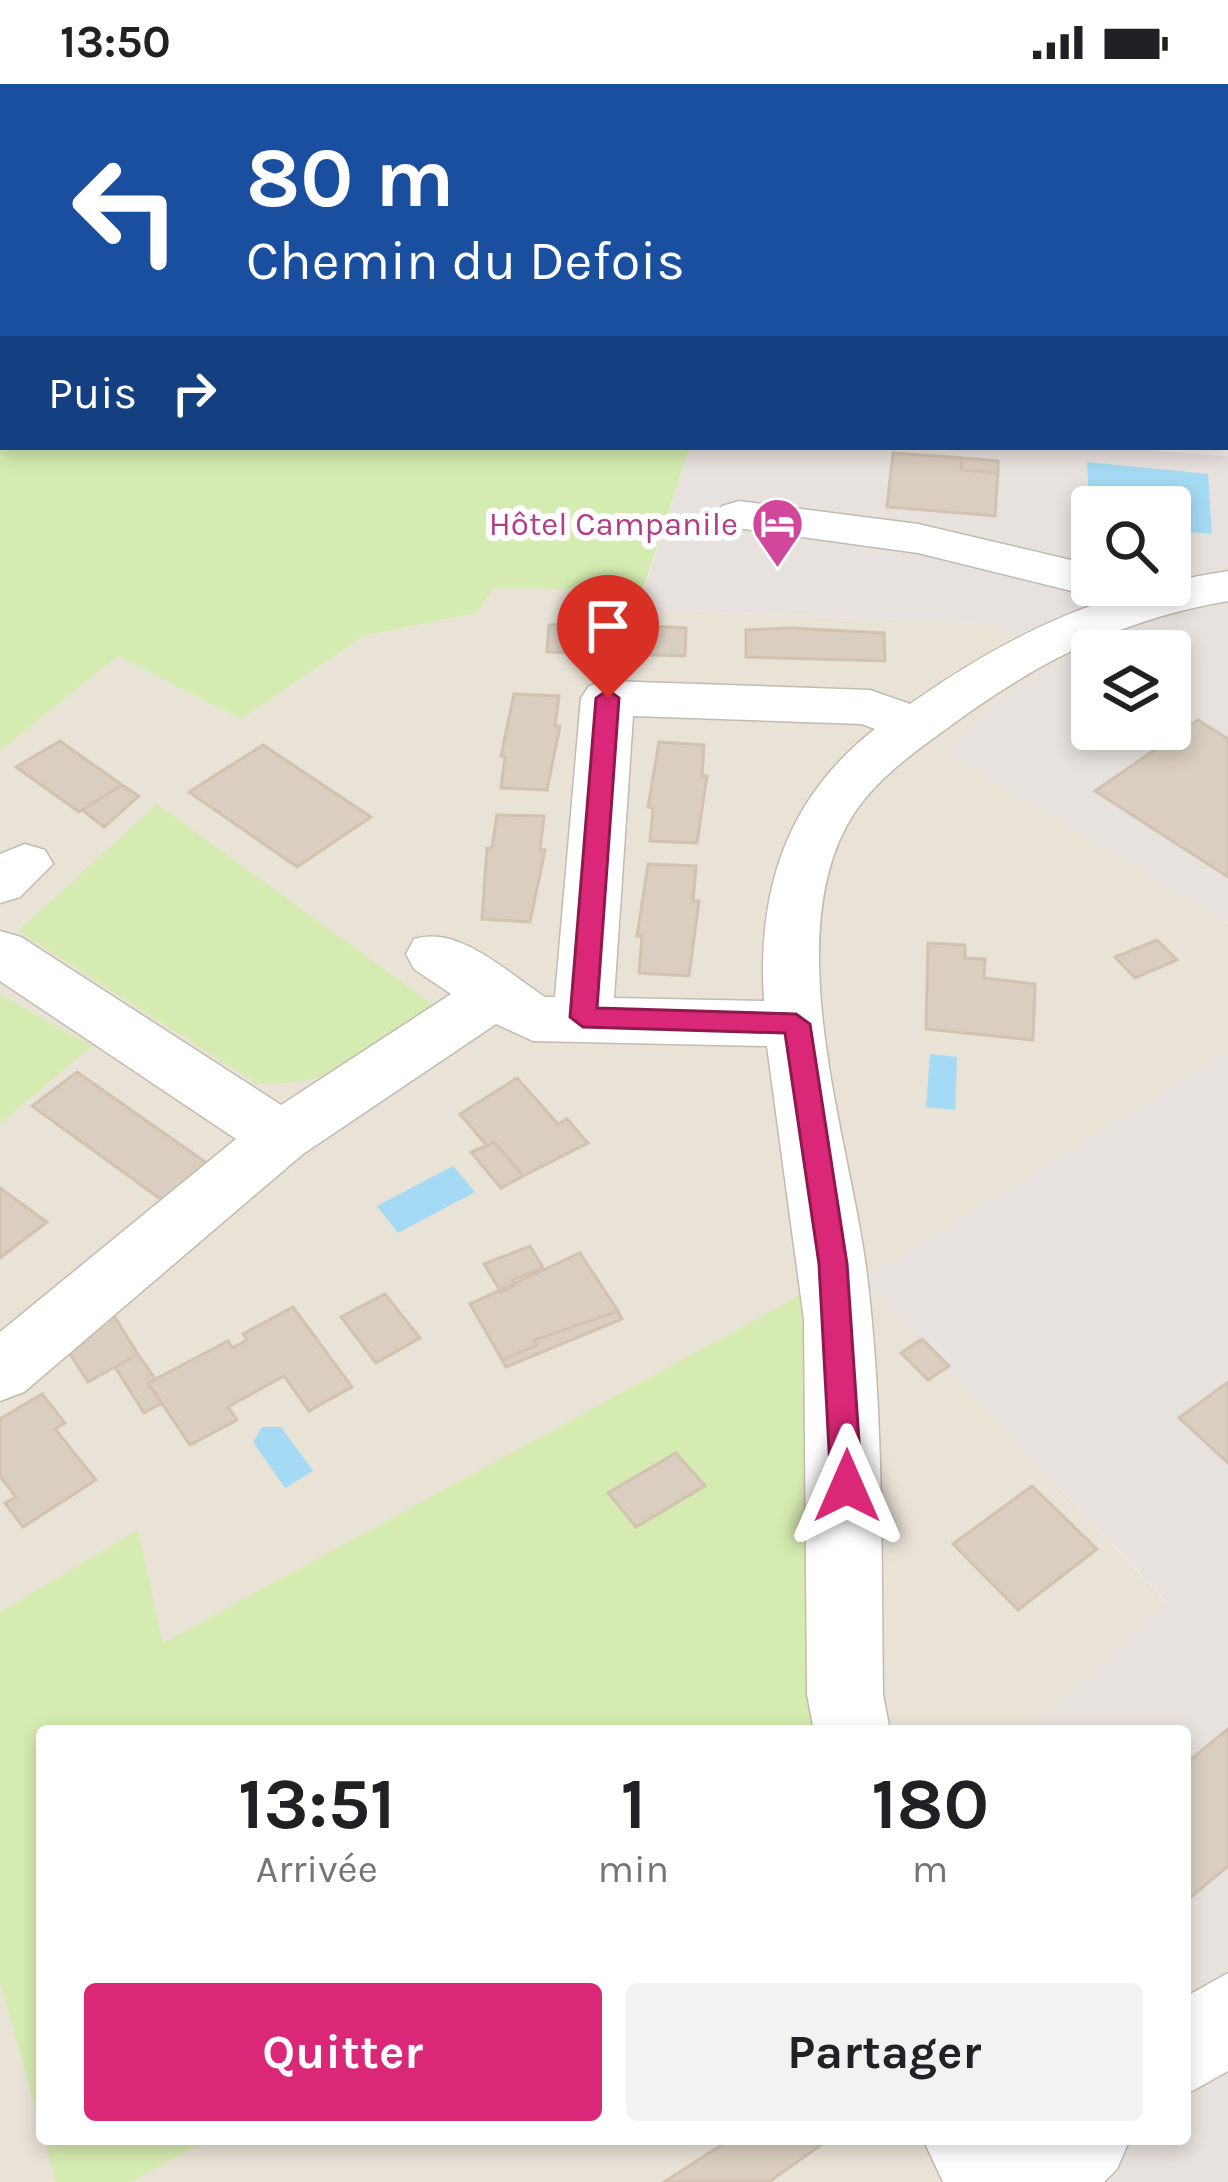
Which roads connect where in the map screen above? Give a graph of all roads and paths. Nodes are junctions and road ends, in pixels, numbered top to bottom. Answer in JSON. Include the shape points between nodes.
{"nodes":[{"id":1,"x":739,"y":516,"type":"dead end"},
{"id":2,"x":1071,"y":577,"type":"edge"},
{"id":3,"x":1228,"y":586,"type":"edge"},
{"id":4,"x":1191,"y":587,"type":"edge"},
{"id":5,"x":1100,"y":606,"type":"edge"},
{"id":6,"x":915,"y":726,"type":"junction"},
{"id":7,"x":0,"y":952,"type":"edge"},
{"id":8,"x":435,"y":954,"type":"dead end"},
{"id":9,"x":496,"y":994,"type":"junction"},
{"id":10,"x":583,"y":1017,"type":"junction"},
{"id":11,"x":796,"y":1024,"type":"junction"},
{"id":12,"x":280,"y":1137,"type":"junction"},
{"id":13,"x":0,"y":1372,"type":"edge"},
{"id":14,"x":851,"y":1725,"type":"edge"},
{"id":15,"x":1228,"y":2014,"type":"edge"},
{"id":16,"x":1191,"y":2048,"type":"edge"},
{"id":17,"x":969,"y":2145,"type":"edge"},
{"id":18,"x":1080,"y":2145,"type":"edge"},
{"id":19,"x":991,"y":2182,"type":"edge"},
{"id":20,"x":1040,"y":2182,"type":"edge"}],
"edges":[{"from":1,"to":2,"type":"street","via":[[870,526],[982,548]]},
{"from":3,"to":4,"type":"street"},
{"from":5,"to":6,"type":"street"},
{"from":6,"to":10,"type":"street","via":[[870,707],[608,698]]},
{"from":6,"to":11,"type":"street","via":[[850,781],[809,844],[794,928]]},
{"from":7,"to":12,"type":"street"},
{"from":8,"to":9,"type":"street"},
{"from":9,"to":10,"type":"street","via":[[533,1019]]},
{"from":9,"to":12,"type":"street"},
{"from":10,"to":11,"type":"street"},
{"from":11,"to":14,"type":"street","via":[[833,1264],[848,1444]]},
{"from":12,"to":13,"type":"street"},
{"from":15,"to":16,"type":"street"},
{"from":17,"to":19,"type":"street"},
{"from":18,"to":20,"type":"street"}]}
